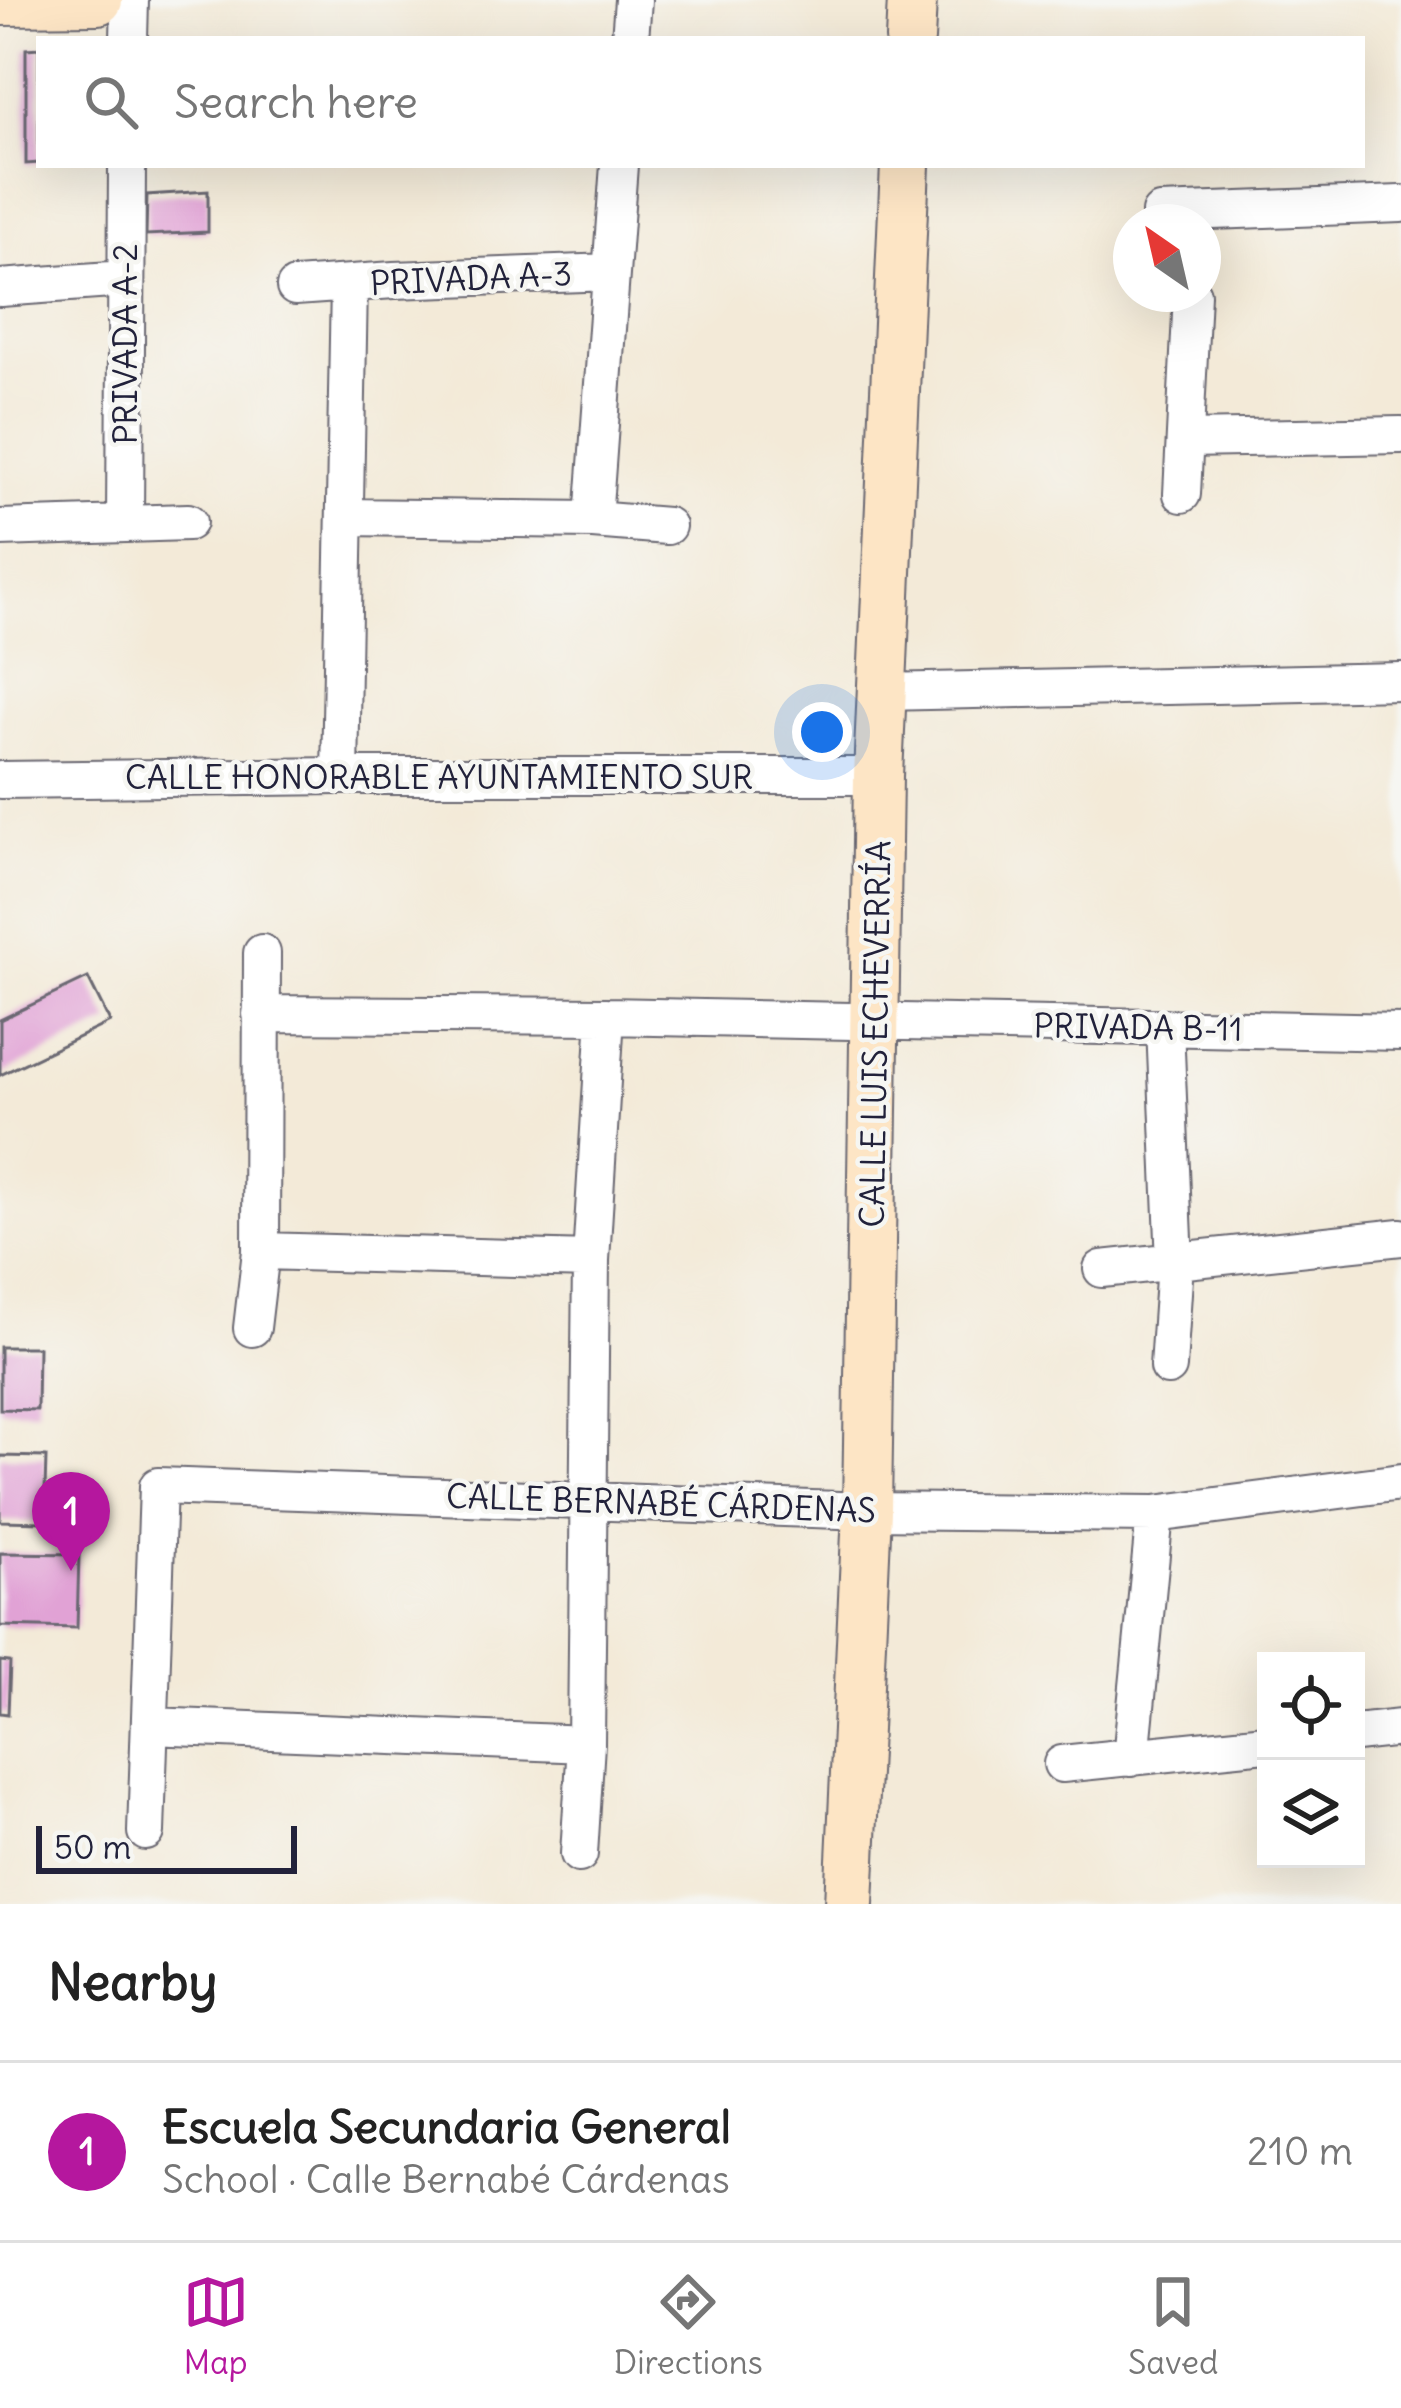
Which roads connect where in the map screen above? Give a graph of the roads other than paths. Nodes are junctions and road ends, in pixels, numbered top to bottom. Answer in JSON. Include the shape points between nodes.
{"nodes":[{"id":1,"x":98,"y":0,"type":"edge"},
{"id":2,"x":130,"y":0,"type":"edge"},
{"id":3,"x":633,"y":0,"type":"edge"},
{"id":4,"x":912,"y":0,"type":"edge"},
{"id":5,"x":0,"y":1,"type":"edge"},
{"id":6,"x":129,"y":36,"type":"edge"},
{"id":7,"x":629,"y":36,"type":"edge"},
{"id":8,"x":910,"y":36,"type":"edge"},
{"id":9,"x":127,"y":168,"type":"edge"},
{"id":10,"x":619,"y":168,"type":"edge"},
{"id":11,"x":905,"y":168,"type":"edge"},
{"id":12,"x":1401,"y":204,"type":"edge"},
{"id":13,"x":1221,"y":214,"type":"edge"},
{"id":14,"x":610,"y":272,"type":"junction"},
{"id":15,"x":125,"y":279,"type":"junction"},
{"id":16,"x":349,"y":284,"type":"junction"},
{"id":17,"x":295,"y":287,"type":"dead end"},
{"id":18,"x":0,"y":288,"type":"edge"},
{"id":19,"x":1191,"y":312,"type":"edge"},
{"id":20,"x":1401,"y":435,"type":"edge"},
{"id":21,"x":1186,"y":439,"type":"junction"},
{"id":22,"x":1182,"y":494,"type":"dead end"},
{"id":23,"x":345,"y":517,"type":"junction"},
{"id":24,"x":593,"y":520,"type":"junction"},
{"id":25,"x":188,"y":522,"type":"dead end"},
{"id":26,"x":125,"y":523,"type":"junction"},
{"id":27,"x":667,"y":526,"type":"dead end"},
{"id":28,"x":0,"y":528,"type":"edge"},
{"id":29,"x":1401,"y":680,"type":"edge"},
{"id":30,"x":883,"y":692,"type":"junction"},
{"id":31,"x":340,"y":776,"type":"junction"},
{"id":32,"x":878,"y":776,"type":"junction"},
{"id":33,"x":0,"y":780,"type":"edge"},
{"id":34,"x":262,"y":953,"type":"dead end"},
{"id":35,"x":262,"y":1014,"type":"junction"},
{"id":36,"x":606,"y":1016,"type":"junction"},
{"id":37,"x":875,"y":1023,"type":"junction"},
{"id":38,"x":1165,"y":1027,"type":"junction"},
{"id":39,"x":1401,"y":1032,"type":"edge"},
{"id":40,"x":1401,"y":1238,"type":"edge"},
{"id":41,"x":261,"y":1251,"type":"junction"},
{"id":42,"x":591,"y":1260,"type":"junction"},
{"id":43,"x":1175,"y":1263,"type":"junction"},
{"id":44,"x":1102,"y":1269,"type":"dead end"},
{"id":45,"x":252,"y":1328,"type":"dead end"},
{"id":46,"x":1168,"y":1367,"type":"dead end"},
{"id":47,"x":1401,"y":1482,"type":"edge"},
{"id":48,"x":589,"y":1500,"type":"junction"},
{"id":49,"x":867,"y":1511,"type":"junction"},
{"id":50,"x":1155,"y":1514,"type":"junction"},
{"id":51,"x":152,"y":1726,"type":"junction"},
{"id":52,"x":1401,"y":1728,"type":"edge"},
{"id":53,"x":1365,"y":1732,"type":"edge"},
{"id":54,"x":586,"y":1744,"type":"junction"},
{"id":55,"x":1257,"y":1744,"type":"edge"},
{"id":56,"x":1131,"y":1758,"type":"junction"},
{"id":57,"x":1063,"y":1764,"type":"dead end"},
{"id":58,"x":146,"y":1832,"type":"dead end"},
{"id":59,"x":579,"y":1854,"type":"dead end"},
{"id":60,"x":849,"y":1904,"type":"edge"}],
"edges":[{"from":1,"to":5,"type":"street"},
{"from":2,"to":6,"type":"street"},
{"from":3,"to":7,"type":"street"},
{"from":4,"to":8,"type":"street"},
{"from":9,"to":15,"type":"street","name":"PRIVADA A-2"},
{"from":10,"to":14,"type":"street","name":"PRIVADA A-3"},
{"from":11,"to":30,"type":"street","name":"CALLE LUIS ECHEVERRÍA"},
{"from":12,"to":13,"type":"street"},
{"from":14,"to":16,"type":"street","name":"PRIVADA A-3"},
{"from":14,"to":24,"type":"street","name":"PRIVADA A-3"},
{"from":15,"to":18,"type":"street"},
{"from":15,"to":26,"type":"street","name":"PRIVADA A-2"},
{"from":16,"to":17,"type":"street"},
{"from":16,"to":23,"type":"street","name":"PRIVADA A-3"},
{"from":19,"to":21,"type":"street"},
{"from":20,"to":21,"type":"street"},
{"from":21,"to":22,"type":"street"},
{"from":23,"to":24,"type":"street"},
{"from":23,"to":31,"type":"street","name":"PRIVADA A-3"},
{"from":24,"to":27,"type":"street"},
{"from":25,"to":26,"type":"street"},
{"from":26,"to":28,"type":"street"},
{"from":29,"to":30,"type":"street"},
{"from":30,"to":32,"type":"street","name":"CALLE LUIS ECHEVERRÍA"},
{"from":31,"to":32,"type":"street","name":"CALLE HONORABLE AYUNTAMIENTO SUR"},
{"from":31,"to":33,"type":"street","name":"CALLE HONORABLE AYUNTAMIENTO SUR"},
{"from":32,"to":37,"type":"street","name":"CALLE LUIS ECHEVERRÍA"},
{"from":34,"to":35,"type":"street"},
{"from":35,"to":36,"type":"street","name":"PRIVADA B-11"},
{"from":35,"to":41,"type":"street"},
{"from":36,"to":37,"type":"street","name":"PRIVADA B-11"},
{"from":36,"to":42,"type":"street"},
{"from":37,"to":38,"type":"street","name":"PRIVADA B-11"},
{"from":37,"to":49,"type":"street","name":"CALLE LUIS ECHEVERRÍA"},
{"from":38,"to":39,"type":"street","name":"PRIVADA B-11"},
{"from":38,"to":43,"type":"street"},
{"from":40,"to":43,"type":"street"},
{"from":41,"to":42,"type":"street"},
{"from":41,"to":45,"type":"street"},
{"from":42,"to":48,"type":"street"},
{"from":43,"to":44,"type":"street"},
{"from":43,"to":46,"type":"street"},
{"from":47,"to":50,"type":"street","name":"CALLE BERNABÉ CÁRDENAS"},
{"from":48,"to":49,"type":"street","name":"CALLE BERNABÉ CÁRDENAS"},
{"from":48,"to":51,"type":"street","name":"CALLE BERNABÉ CÁRDENAS","via":[[158,1486]]},
{"from":48,"to":54,"type":"street"},
{"from":49,"to":50,"type":"street","name":"CALLE BERNABÉ CÁRDENAS"},
{"from":49,"to":60,"type":"street","name":"CALLE LUIS ECHEVERRÍA"},
{"from":50,"to":56,"type":"street"},
{"from":51,"to":54,"type":"street"},
{"from":51,"to":58,"type":"street"},
{"from":52,"to":53,"type":"street"},
{"from":54,"to":59,"type":"street"},
{"from":55,"to":56,"type":"street"},
{"from":56,"to":57,"type":"street"}]}
